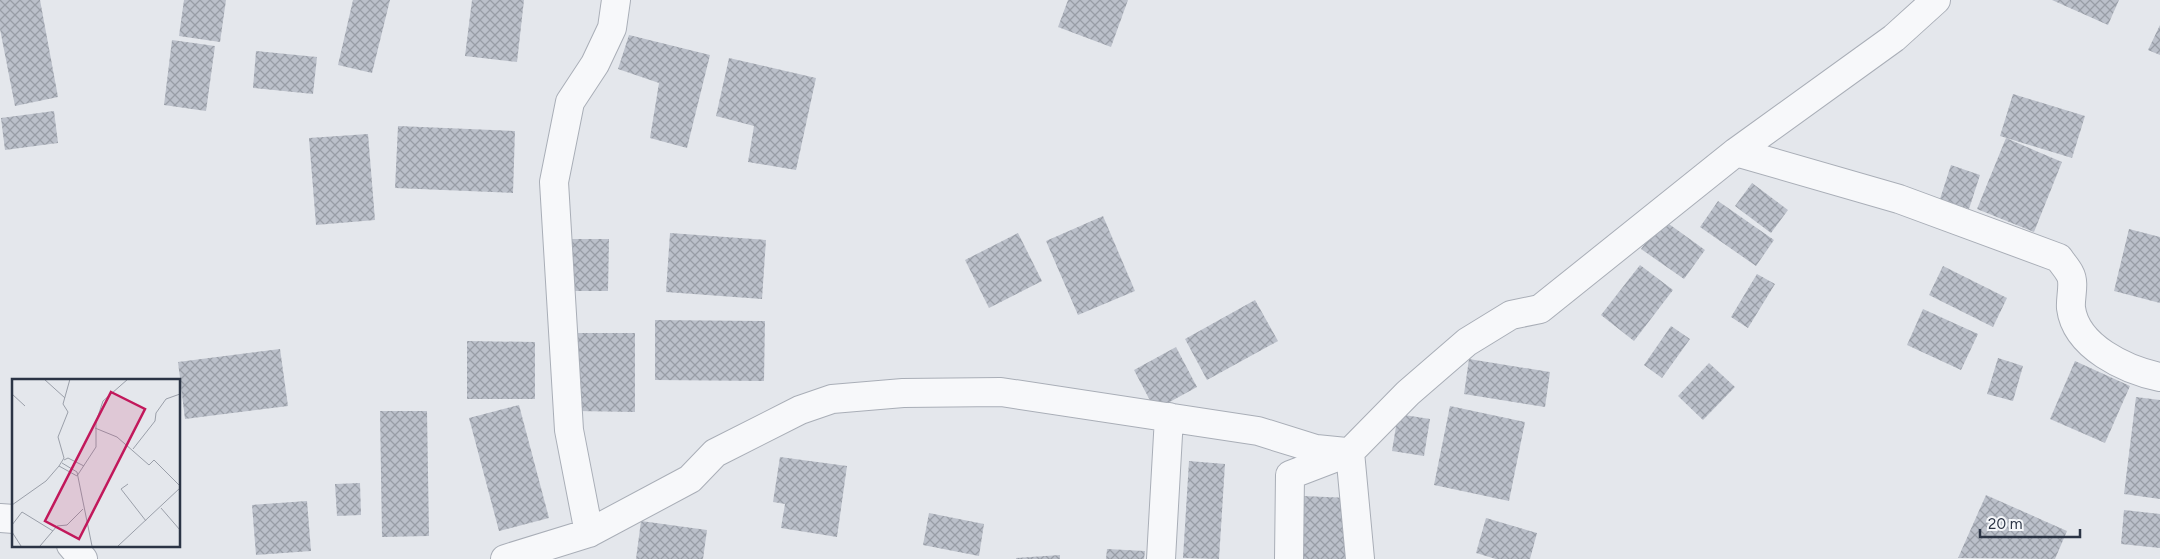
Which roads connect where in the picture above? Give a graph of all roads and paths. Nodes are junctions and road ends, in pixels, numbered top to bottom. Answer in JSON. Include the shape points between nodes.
{"nodes":[{"id":1,"x":616,"y":0,"type":"edge"},
{"id":2,"x":1936,"y":0,"type":"edge"},
{"id":3,"x":1736,"y":152,"type":"junction"},
{"id":4,"x":2160,"y":377,"type":"edge"},
{"id":5,"x":1169,"y":418,"type":"junction"},
{"id":6,"x":1350,"y":452,"type":"junction"},
{"id":7,"x":589,"y":533,"type":"junction"},
{"id":8,"x":72,"y":546,"type":"edge"},
{"id":9,"x":83,"y":559,"type":"edge"},
{"id":10,"x":505,"y":559,"type":"edge"},
{"id":11,"x":1161,"y":559,"type":"edge"},
{"id":12,"x":1289,"y":559,"type":"edge"},
{"id":13,"x":1360,"y":559,"type":"edge"}],
"edges":[{"from":1,"to":7,"type":"street","via":[[612,28],[595,64],[570,102],[554,182],[569,430]]},
{"from":2,"to":3,"type":"street","via":[[1894,38]]},
{"from":3,"to":4,"type":"street","via":[[1899,199],[2059,258],[2071,275],[2071,310],[2082,334],[2106,356]]},
{"from":3,"to":6,"type":"street","via":[[1540,309],[1512,315],[1467,342],[1408,393]]},
{"from":5,"to":6,"type":"street","via":[[1258,431],[1316,449]]},
{"from":5,"to":7,"type":"street","via":[[1001,392],[832,398],[800,410],[715,453],[690,479]]},
{"from":5,"to":11,"type":"street"},
{"from":6,"to":12,"type":"street","via":[[1290,475]]},
{"from":6,"to":13,"type":"street"},
{"from":7,"to":10,"type":"street"},
{"from":8,"to":9,"type":"street"}]}
